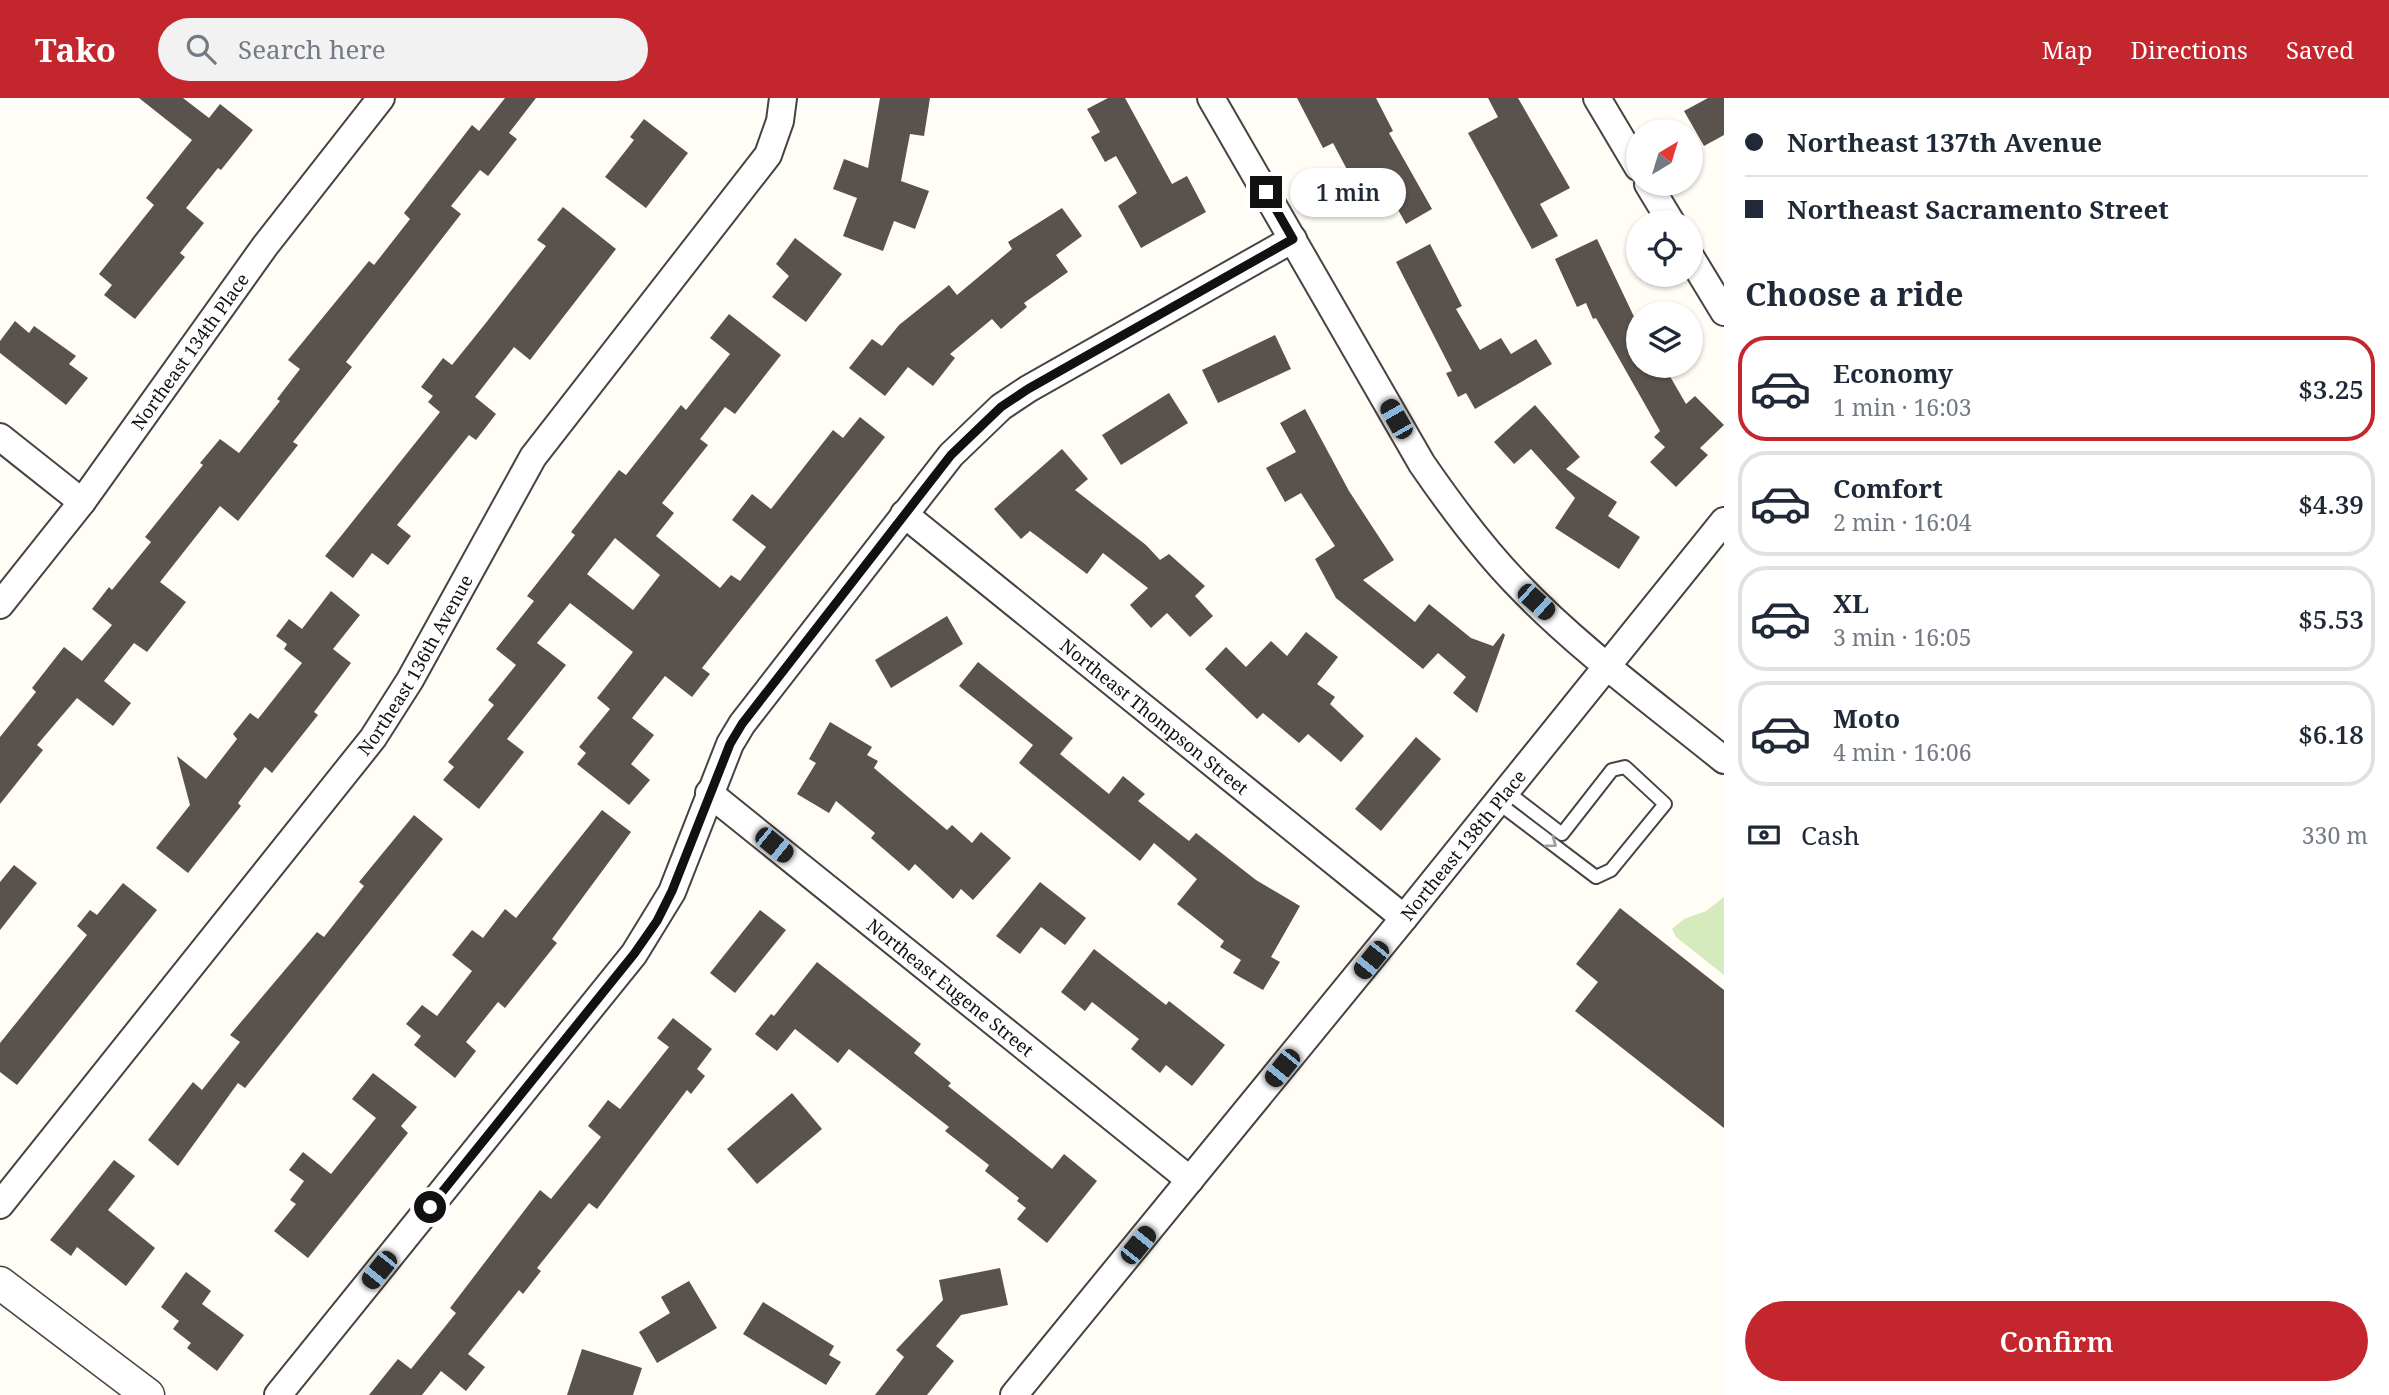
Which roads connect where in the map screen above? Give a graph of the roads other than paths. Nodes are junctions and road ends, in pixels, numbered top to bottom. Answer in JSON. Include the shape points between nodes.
{"nodes":[{"id":1,"x":381,"y":98,"type":"edge"},
{"id":2,"x":783,"y":98,"type":"edge"},
{"id":3,"x":1211,"y":98,"type":"edge"},
{"id":4,"x":1597,"y":98,"type":"edge"},
{"id":5,"x":1626,"y":147,"type":"edge"},
{"id":6,"x":1293,"y":239,"type":"junction"},
{"id":7,"x":1703,"y":277,"type":"edge"},
{"id":8,"x":1724,"y":312,"type":"edge"},
{"id":9,"x":0,"y":437,"type":"edge"},
{"id":10,"x":82,"y":502,"type":"junction"},
{"id":11,"x":904,"y":514,"type":"junction"},
{"id":12,"x":1724,"y":521,"type":"edge"},
{"id":13,"x":0,"y":605,"type":"edge"},
{"id":14,"x":1607,"y":665,"type":"junction"},
{"id":15,"x":1724,"y":760,"type":"edge"},
{"id":16,"x":709,"y":793,"type":"junction"},
{"id":17,"x":1502,"y":796,"type":"junction"},
{"id":18,"x":1404,"y":918,"type":"junction"},
{"id":19,"x":1190,"y":1180,"type":"junction"},
{"id":20,"x":0,"y":1205,"type":"edge"},
{"id":21,"x":0,"y":1283,"type":"edge"},
{"id":22,"x":148,"y":1395,"type":"edge"},
{"id":23,"x":278,"y":1395,"type":"edge"},
{"id":24,"x":1014,"y":1395,"type":"edge"}],
"edges":[{"from":1,"to":10,"type":"street","name":"Northeast 134th Place","via":[[265,246]]},
{"from":2,"to":20,"type":"street","name":"Northeast 136th Avenue","via":[[768,155],[533,457],[373,738]]},
{"from":3,"to":6,"type":"street"},
{"from":4,"to":5,"type":"street"},
{"from":6,"to":11,"type":"street","via":[[1001,407],[951,455]]},
{"from":6,"to":14,"type":"street","via":[[1422,464],[1454,510],[1519,586]]},
{"from":7,"to":8,"type":"street"},
{"from":9,"to":10,"type":"street"},
{"from":10,"to":13,"type":"street","name":"Northeast 134th Place"},
{"from":11,"to":16,"type":"street","via":[[742,724]]},
{"from":11,"to":18,"type":"street","name":"Northeast Thompson Street"},
{"from":12,"to":14,"type":"street","name":"Northeast 138th Place"},
{"from":14,"to":15,"type":"street"},
{"from":14,"to":17,"type":"street","name":"Northeast 138th Place"},
{"from":16,"to":19,"type":"street","name":"Northeast Eugene Street"},
{"from":16,"to":23,"type":"street","via":[[672,891],[634,954]]},
{"from":17,"to":17,"type":"lane","one_way":true,"via":[[1596,877],[1611,870],[1665,804],[1625,766],[1612,770],[1562,834]]},
{"from":17,"to":18,"type":"street","name":"Northeast 138th Place"},
{"from":18,"to":19,"type":"street","name":"Northeast 138th Place"},
{"from":19,"to":24,"type":"street","name":"Northeast 138th Place"},
{"from":21,"to":22,"type":"street"}]}
